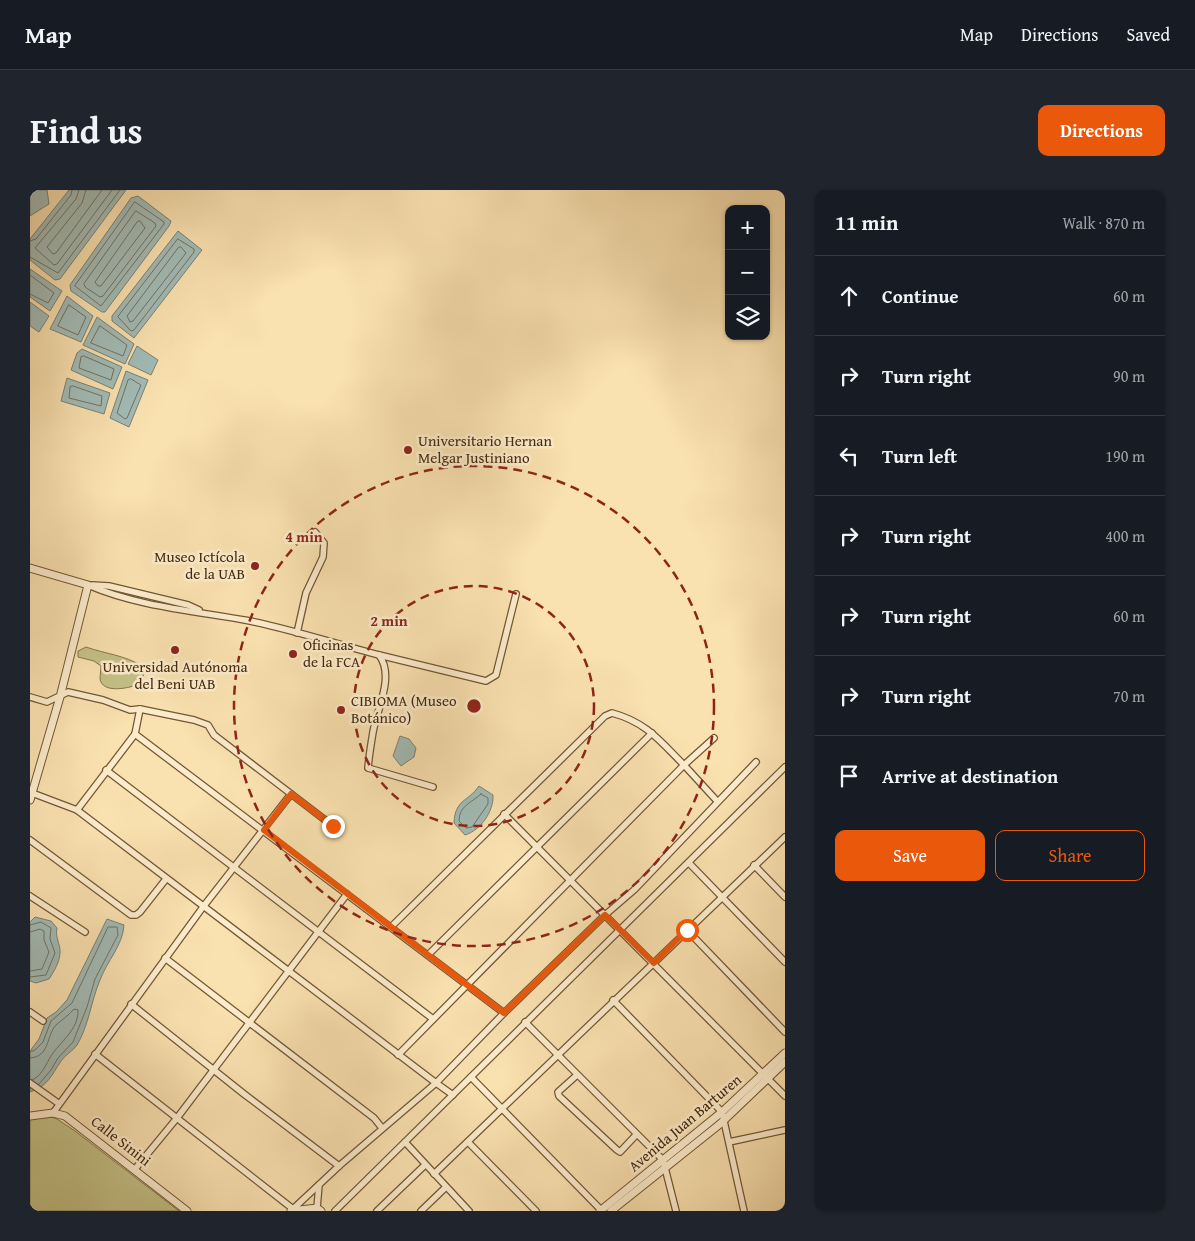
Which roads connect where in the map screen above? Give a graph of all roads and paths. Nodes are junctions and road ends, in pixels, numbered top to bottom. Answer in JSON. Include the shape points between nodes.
{"nodes":[{"id":1,"x":315,"y":532,"type":"dead end"},
{"id":2,"x":30,"y":568,"type":"edge"},
{"id":3,"x":88,"y":585,"type":"junction"},
{"id":4,"x":516,"y":594,"type":"dead end"},
{"id":5,"x":297,"y":633,"type":"junction"},
{"id":6,"x":379,"y":655,"type":"junction"},
{"id":7,"x":30,"y":697,"type":"edge"},
{"id":8,"x":60,"y":697,"type":"junction"},
{"id":9,"x":140,"y":709,"type":"junction"},
{"id":10,"x":652,"y":733,"type":"junction"},
{"id":11,"x":135,"y":734,"type":"junction"},
{"id":12,"x":714,"y":738,"type":"dead end"},
{"id":13,"x":756,"y":762,"type":"dead end"},
{"id":14,"x":684,"y":766,"type":"junction"},
{"id":15,"x":785,"y":767,"type":"edge"},
{"id":16,"x":106,"y":770,"type":"junction"},
{"id":17,"x":34,"y":774,"type":"edge"},
{"id":18,"x":433,"y":787,"type":"dead end"},
{"id":19,"x":291,"y":794,"type":"junction"},
{"id":20,"x":31,"y":796,"type":"edge"},
{"id":21,"x":717,"y":801,"type":"junction"},
{"id":22,"x":77,"y":810,"type":"junction"},
{"id":23,"x":504,"y":814,"type":"junction"},
{"id":24,"x":333,"y":826,"type":"dead end"},
{"id":25,"x":264,"y":830,"type":"junction"},
{"id":26,"x":785,"y":837,"type":"edge"},
{"id":27,"x":30,"y":840,"type":"edge"},
{"id":28,"x":537,"y":846,"type":"junction"},
{"id":29,"x":688,"y":863,"type":"junction"},
{"id":30,"x":754,"y":865,"type":"junction"},
{"id":31,"x":234,"y":867,"type":"junction"},
{"id":32,"x":166,"y":879,"type":"junction"},
{"id":33,"x":570,"y":879,"type":"junction"},
{"id":34,"x":347,"y":894,"type":"junction"},
{"id":35,"x":30,"y":896,"type":"edge"},
{"id":36,"x":721,"y":897,"type":"junction"},
{"id":37,"x":785,"y":897,"type":"edge"},
{"id":38,"x":203,"y":908,"type":"junction"},
{"id":39,"x":605,"y":915,"type":"junction"},
{"id":40,"x":391,"y":927,"type":"junction"},
{"id":41,"x":621,"y":929,"type":"junction"},
{"id":42,"x":319,"y":930,"type":"junction"},
{"id":43,"x":687,"y":930,"type":"junction"},
{"id":44,"x":85,"y":932,"type":"dead end"},
{"id":45,"x":428,"y":955,"type":"junction"},
{"id":46,"x":166,"y":958,"type":"junction"},
{"id":47,"x":785,"y":962,"type":"edge"},
{"id":48,"x":654,"y":963,"type":"junction"},
{"id":49,"x":288,"y":972,"type":"junction"},
{"id":50,"x":466,"y":984,"type":"junction"},
{"id":51,"x":613,"y":1000,"type":"junction"},
{"id":52,"x":131,"y":1004,"type":"junction"},
{"id":53,"x":30,"y":1012,"type":"edge"},
{"id":54,"x":504,"y":1013,"type":"junction"},
{"id":55,"x":433,"y":1019,"type":"junction"},
{"id":56,"x":43,"y":1021,"type":"dead end"},
{"id":57,"x":250,"y":1021,"type":"junction"},
{"id":58,"x":525,"y":1022,"type":"junction"},
{"id":59,"x":785,"y":1032,"type":"edge"},
{"id":60,"x":785,"y":1053,"type":"edge"},
{"id":61,"x":95,"y":1054,"type":"junction"},
{"id":62,"x":557,"y":1054,"type":"junction"},
{"id":63,"x":398,"y":1055,"type":"junction"},
{"id":64,"x":785,"y":1062,"type":"edge"},
{"id":65,"x":214,"y":1069,"type":"junction"},
{"id":66,"x":576,"y":1075,"type":"junction"},
{"id":67,"x":471,"y":1076,"type":"junction"},
{"id":68,"x":766,"y":1076,"type":"junction"},
{"id":69,"x":30,"y":1083,"type":"edge"},
{"id":70,"x":436,"y":1083,"type":"junction"},
{"id":71,"x":453,"y":1094,"type":"junction"},
{"id":72,"x":785,"y":1096,"type":"edge"},
{"id":73,"x":58,"y":1104,"type":"junction"},
{"id":74,"x":502,"y":1109,"type":"junction"},
{"id":75,"x":722,"y":1112,"type":"junction"},
{"id":76,"x":53,"y":1113,"type":"junction"},
{"id":77,"x":30,"y":1116,"type":"edge"},
{"id":78,"x":177,"y":1118,"type":"junction"},
{"id":79,"x":724,"y":1120,"type":"junction"},
{"id":80,"x":382,"y":1128,"type":"junction"},
{"id":81,"x":785,"y":1130,"type":"edge"},
{"id":82,"x":636,"y":1135,"type":"junction"},
{"id":83,"x":405,"y":1142,"type":"junction"},
{"id":84,"x":468,"y":1142,"type":"junction"},
{"id":85,"x":729,"y":1142,"type":"junction"},
{"id":86,"x":663,"y":1160,"type":"junction"},
{"id":87,"x":425,"y":1165,"type":"junction"},
{"id":88,"x":339,"y":1166,"type":"junction"},
{"id":89,"x":665,"y":1168,"type":"junction"},
{"id":90,"x":135,"y":1169,"type":"junction"},
{"id":91,"x":434,"y":1174,"type":"junction"},
{"id":92,"x":318,"y":1185,"type":"junction"},
{"id":93,"x":446,"y":1187,"type":"junction"},
{"id":94,"x":292,"y":1210,"type":"edge"},
{"id":95,"x":319,"y":1210,"type":"edge"},
{"id":96,"x":187,"y":1211,"type":"edge"},
{"id":97,"x":335,"y":1211,"type":"edge"},
{"id":98,"x":377,"y":1211,"type":"edge"},
{"id":99,"x":421,"y":1211,"type":"edge"},
{"id":100,"x":469,"y":1211,"type":"edge"},
{"id":101,"x":536,"y":1211,"type":"edge"},
{"id":102,"x":601,"y":1211,"type":"edge"},
{"id":103,"x":611,"y":1211,"type":"edge"},
{"id":104,"x":676,"y":1211,"type":"edge"},
{"id":105,"x":744,"y":1211,"type":"edge"}],
"edges":[{"from":1,"to":5,"type":"street","via":[[324,543],[324,557],[306,593]]},
{"from":2,"to":3,"type":"street"},
{"from":3,"to":5,"type":"street","via":[[117,588]]},
{"from":3,"to":8,"type":"street"},
{"from":4,"to":6,"type":"street","via":[[496,675],[492,679],[486,681]]},
{"from":5,"to":6,"type":"street"},
{"from":6,"to":18,"type":"street","via":[[385,663],[385,682],[368,768]]},
{"from":7,"to":8,"type":"street","via":[[47,702]]},
{"from":8,"to":9,"type":"street","via":[[68,692],[130,710]]},
{"from":8,"to":17,"type":"street"},
{"from":9,"to":11,"type":"street"},
{"from":9,"to":19,"type":"street","via":[[208,725],[214,735]]},
{"from":10,"to":14,"type":"street"},
{"from":10,"to":23,"type":"street","via":[[632,718],[612,713],[605,716]]},
{"from":10,"to":28,"type":"street"},
{"from":11,"to":16,"type":"street"},
{"from":11,"to":25,"type":"street"},
{"from":12,"to":14,"type":"street"},
{"from":13,"to":21,"type":"street"},
{"from":14,"to":21,"type":"street"},
{"from":14,"to":33,"type":"street"},
{"from":15,"to":29,"type":"street"},
{"from":16,"to":22,"type":"street"},
{"from":16,"to":31,"type":"street"},
{"from":17,"to":20,"type":"street"},
{"from":19,"to":24,"type":"street"},
{"from":19,"to":25,"type":"street"},
{"from":20,"to":22,"type":"street"},
{"from":21,"to":39,"type":"street","via":[[634,890]]},
{"from":22,"to":32,"type":"street"},
{"from":23,"to":28,"type":"street"},
{"from":23,"to":40,"type":"street"},
{"from":25,"to":31,"type":"street"},
{"from":25,"to":34,"type":"street"},
{"from":26,"to":30,"type":"street"},
{"from":27,"to":32,"type":"street","via":[[131,915],[140,912]]},
{"from":28,"to":33,"type":"street"},
{"from":28,"to":45,"type":"street"},
{"from":29,"to":36,"type":"street"},
{"from":29,"to":41,"type":"street"},
{"from":30,"to":36,"type":"street"},
{"from":30,"to":37,"type":"street"},
{"from":31,"to":38,"type":"street"},
{"from":31,"to":42,"type":"street"},
{"from":32,"to":38,"type":"street"},
{"from":33,"to":39,"type":"street"},
{"from":33,"to":50,"type":"street"},
{"from":34,"to":40,"type":"street"},
{"from":34,"to":42,"type":"street"},
{"from":35,"to":44,"type":"street"},
{"from":36,"to":43,"type":"street"},
{"from":36,"to":47,"type":"street"},
{"from":38,"to":46,"type":"street"},
{"from":38,"to":49,"type":"street"},
{"from":39,"to":41,"type":"street"},
{"from":39,"to":54,"type":"street"},
{"from":40,"to":45,"type":"street"},
{"from":41,"to":48,"type":"street"},
{"from":41,"to":58,"type":"street"},
{"from":42,"to":49,"type":"street"},
{"from":42,"to":55,"type":"street"},
{"from":43,"to":48,"type":"street"},
{"from":43,"to":59,"type":"street"},
{"from":45,"to":50,"type":"street"},
{"from":46,"to":52,"type":"street"},
{"from":46,"to":57,"type":"street"},
{"from":48,"to":51,"type":"street"},
{"from":48,"to":68,"type":"street"},
{"from":49,"to":57,"type":"street"},
{"from":49,"to":63,"type":"street"},
{"from":50,"to":54,"type":"street"},
{"from":50,"to":55,"type":"street"},
{"from":51,"to":62,"type":"street"},
{"from":51,"to":75,"type":"street"},
{"from":52,"to":61,"type":"street"},
{"from":52,"to":65,"type":"street"},
{"from":53,"to":56,"type":"street"},
{"from":54,"to":70,"type":"street"},
{"from":55,"to":63,"type":"street"},
{"from":57,"to":65,"type":"street"},
{"from":57,"to":80,"type":"street","via":[[374,1118]]},
{"from":58,"to":62,"type":"street"},
{"from":58,"to":67,"type":"street"},
{"from":60,"to":68,"type":"street","name":"Avenida Juan Barturen"},
{"from":61,"to":73,"type":"street"},
{"from":61,"to":78,"type":"street"},
{"from":62,"to":66,"type":"street"},
{"from":62,"to":74,"type":"street"},
{"from":63,"to":70,"type":"street"},
{"from":64,"to":68,"type":"street","name":"Avenida Juan Barturen"},
{"from":65,"to":78,"type":"street"},
{"from":65,"to":88,"type":"street"},
{"from":66,"to":82,"type":"street"},
{"from":66,"to":82,"type":"street","via":[[558,1092],[560,1096],[620,1152]]},
{"from":67,"to":71,"type":"street"},
{"from":67,"to":74,"type":"street"},
{"from":68,"to":72,"type":"street"},
{"from":68,"to":75,"type":"street","name":"Avenida Juan Barturen"},
{"from":68,"to":79,"type":"street","name":"Avenida Juan Barturen"},
{"from":69,"to":73,"type":"street"},
{"from":70,"to":71,"type":"street"},
{"from":70,"to":80,"type":"street"},
{"from":71,"to":83,"type":"street"},
{"from":73,"to":76,"type":"street"},
{"from":74,"to":84,"type":"street"},
{"from":74,"to":102,"type":"street"},
{"from":75,"to":79,"type":"street"},
{"from":75,"to":86,"type":"street","name":"Avenida Juan Barturen"},
{"from":76,"to":77,"type":"street"},
{"from":76,"to":90,"type":"street","name":"Calle Sinini","via":[[70,1119]]},
{"from":78,"to":90,"type":"street"},
{"from":78,"to":94,"type":"street"},
{"from":79,"to":85,"type":"street"},
{"from":79,"to":89,"type":"street","name":"Avenida Juan Barturen"},
{"from":80,"to":88,"type":"street"},
{"from":81,"to":85,"type":"street"},
{"from":82,"to":86,"type":"street"},
{"from":83,"to":87,"type":"street"},
{"from":83,"to":97,"type":"street"},
{"from":84,"to":91,"type":"street"},
{"from":84,"to":101,"type":"street"},
{"from":85,"to":105,"type":"street"},
{"from":86,"to":89,"type":"street"},
{"from":86,"to":102,"type":"street","name":"Avenida Juan Barturen"},
{"from":87,"to":91,"type":"street"},
{"from":87,"to":98,"type":"street"},
{"from":88,"to":92,"type":"street"},
{"from":89,"to":103,"type":"street","name":"Avenida Juan Barturen"},
{"from":89,"to":104,"type":"street"},
{"from":90,"to":96,"type":"street","name":"Calle Sinini"},
{"from":91,"to":93,"type":"street"},
{"from":92,"to":94,"type":"street"},
{"from":92,"to":95,"type":"street"},
{"from":93,"to":99,"type":"street"},
{"from":93,"to":100,"type":"street"},
{"from":94,"to":95,"type":"street"}]}
